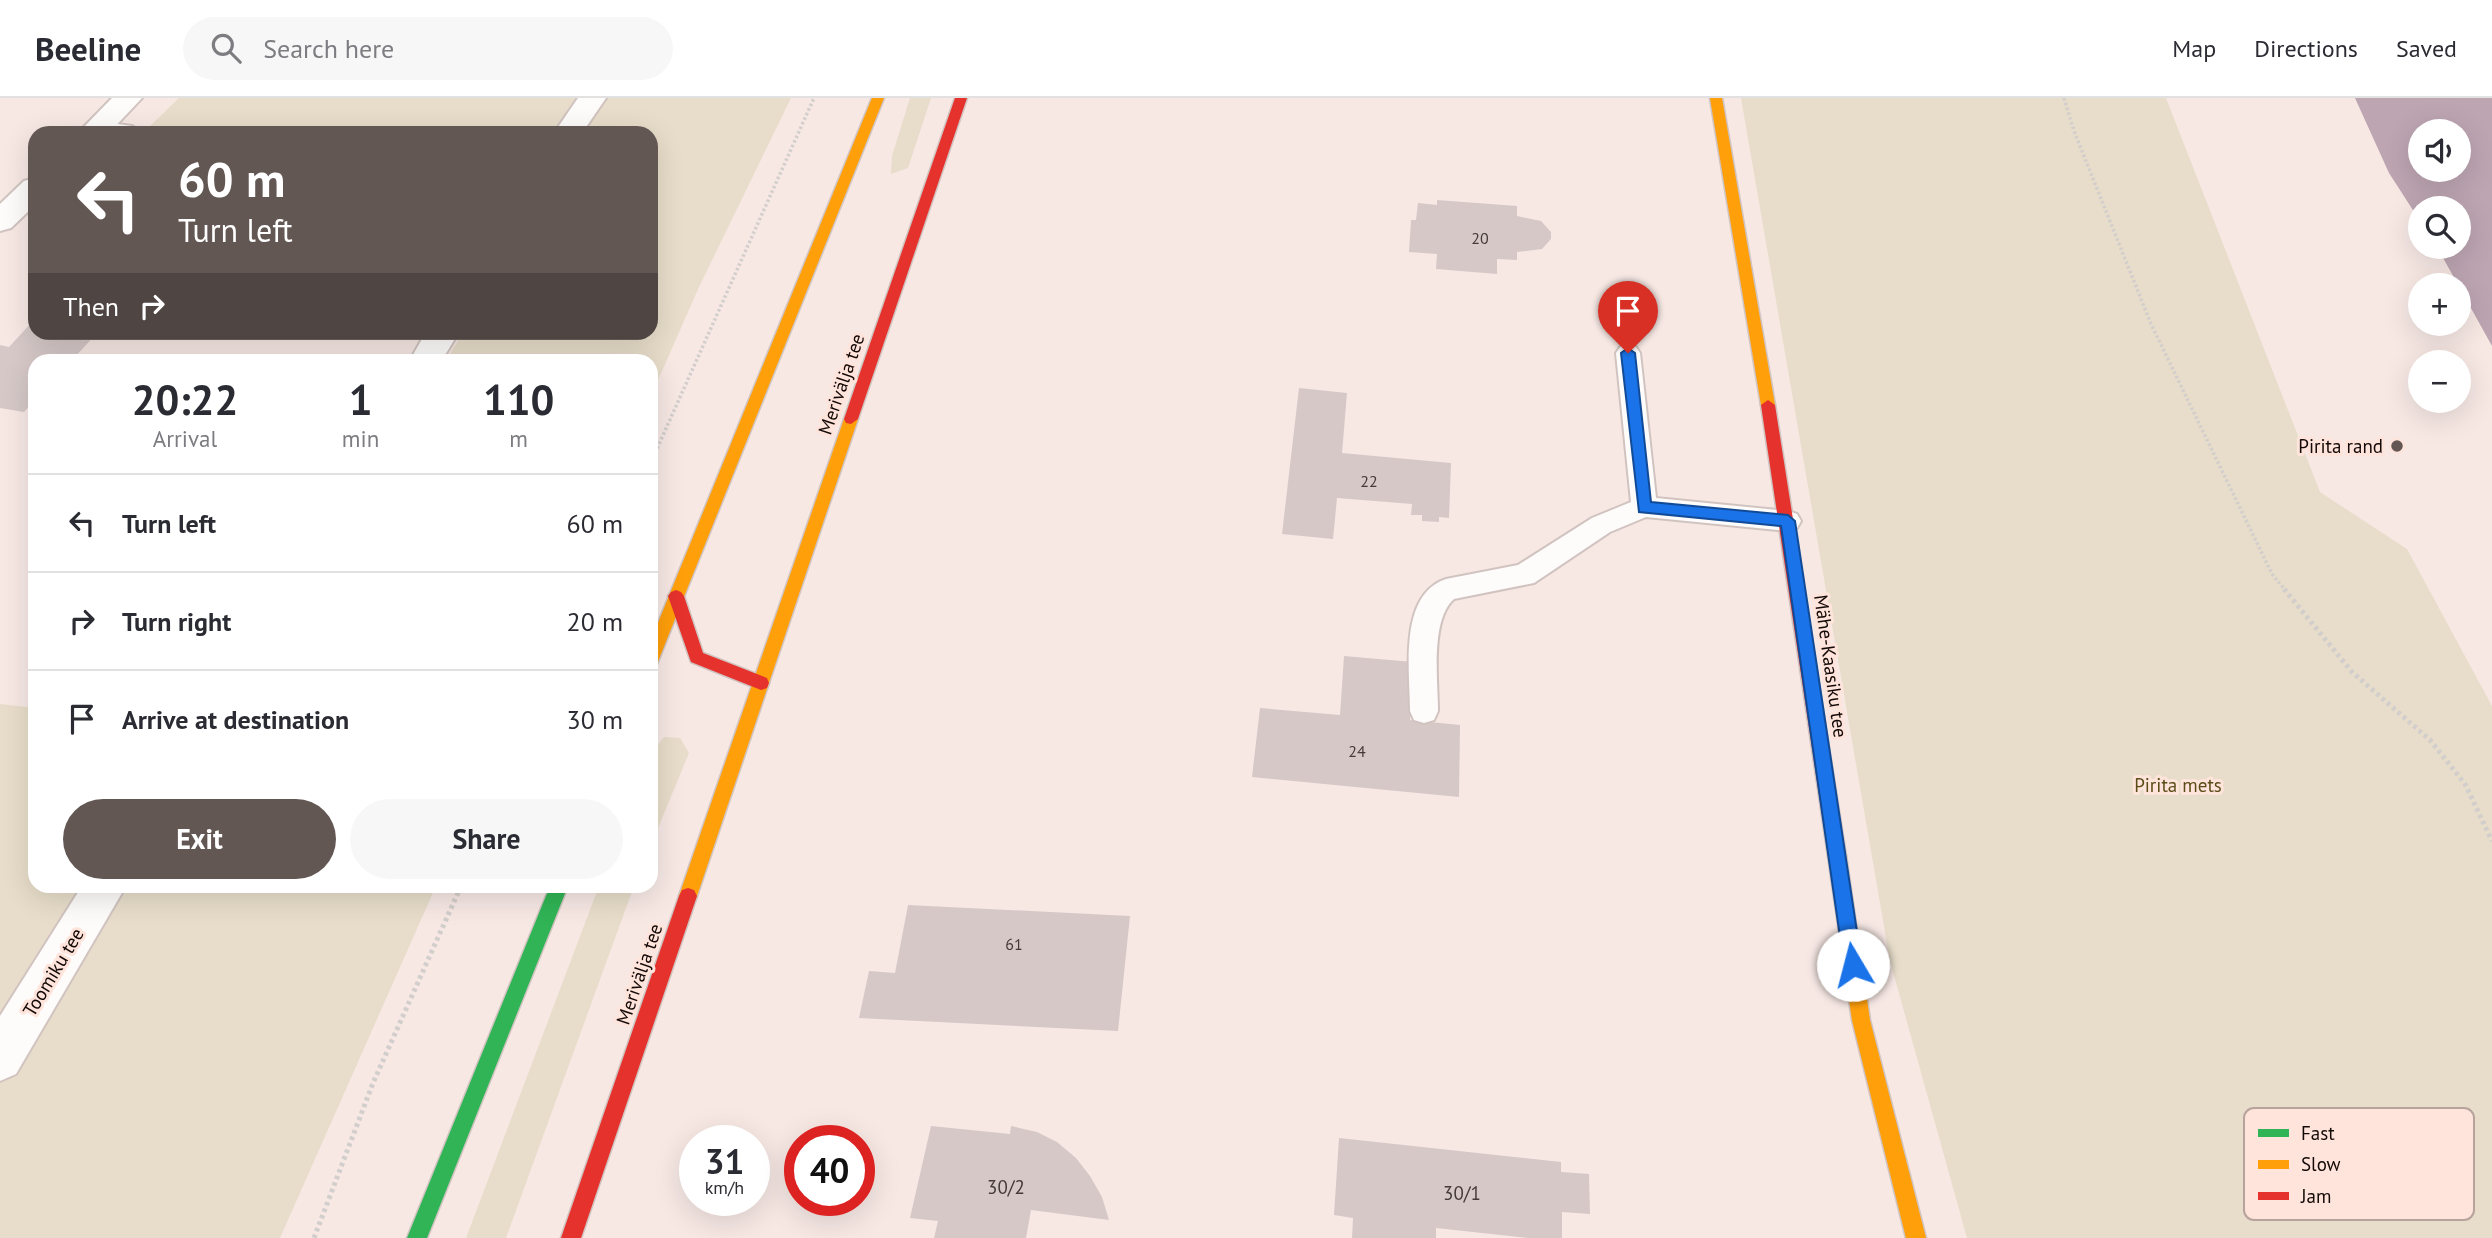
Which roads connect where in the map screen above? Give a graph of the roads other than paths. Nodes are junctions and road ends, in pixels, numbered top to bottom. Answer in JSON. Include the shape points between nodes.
{"nodes":[{"id":1,"x":128,"y":98,"type":"edge"},
{"id":2,"x":592,"y":98,"type":"edge"},
{"id":3,"x":878,"y":98,"type":"edge"},
{"id":4,"x":961,"y":98,"type":"edge"},
{"id":5,"x":1716,"y":98,"type":"edge"},
{"id":6,"x":99,"y":126,"type":"edge"},
{"id":7,"x":573,"y":126,"type":"edge"},
{"id":8,"x":28,"y":195,"type":"edge"},
{"id":9,"x":0,"y":221,"type":"edge"},
{"id":10,"x":1628,"y":353,"type":"dead end"},
{"id":11,"x":1644,"y":508,"type":"junction"},
{"id":12,"x":1788,"y":521,"type":"junction"},
{"id":13,"x":676,"y":596,"type":"junction"},
{"id":14,"x":658,"y":641,"type":"edge"},
{"id":15,"x":761,"y":684,"type":"junction"},
{"id":16,"x":1424,"y":711,"type":"dead end"},
{"id":17,"x":101,"y":893,"type":"edge"},
{"id":18,"x":556,"y":893,"type":"edge"},
{"id":19,"x":0,"y":1058,"type":"edge"},
{"id":20,"x":417,"y":1238,"type":"edge"},
{"id":21,"x":570,"y":1238,"type":"edge"},
{"id":22,"x":1916,"y":1238,"type":"edge"}],
"edges":[{"from":1,"to":6,"type":"street"},
{"from":2,"to":7,"type":"street"},
{"from":3,"to":13,"type":"main road"},
{"from":4,"to":15,"type":"main road","name":"Merivälja tee"},
{"from":5,"to":12,"type":"main road","name":"Mähe-Kaasiku tee"},
{"from":8,"to":9,"type":"street"},
{"from":10,"to":11,"type":"lane"},
{"from":11,"to":12,"type":"lane"},
{"from":11,"to":16,"type":"lane","via":[[1601,525],[1525,575],[1467,583],[1446,590],[1432,602],[1425,629]]},
{"from":12,"to":22,"type":"main road","name":"Mähe-Kaasiku tee","via":[[1861,1020]]},
{"from":13,"to":14,"type":"main road"},
{"from":13,"to":15,"type":"main road","via":[[697,657]]},
{"from":15,"to":21,"type":"main road","name":"Merivälja tee"},
{"from":17,"to":19,"type":"street","name":"Toomiku tee"},
{"from":18,"to":20,"type":"main road"}]}
